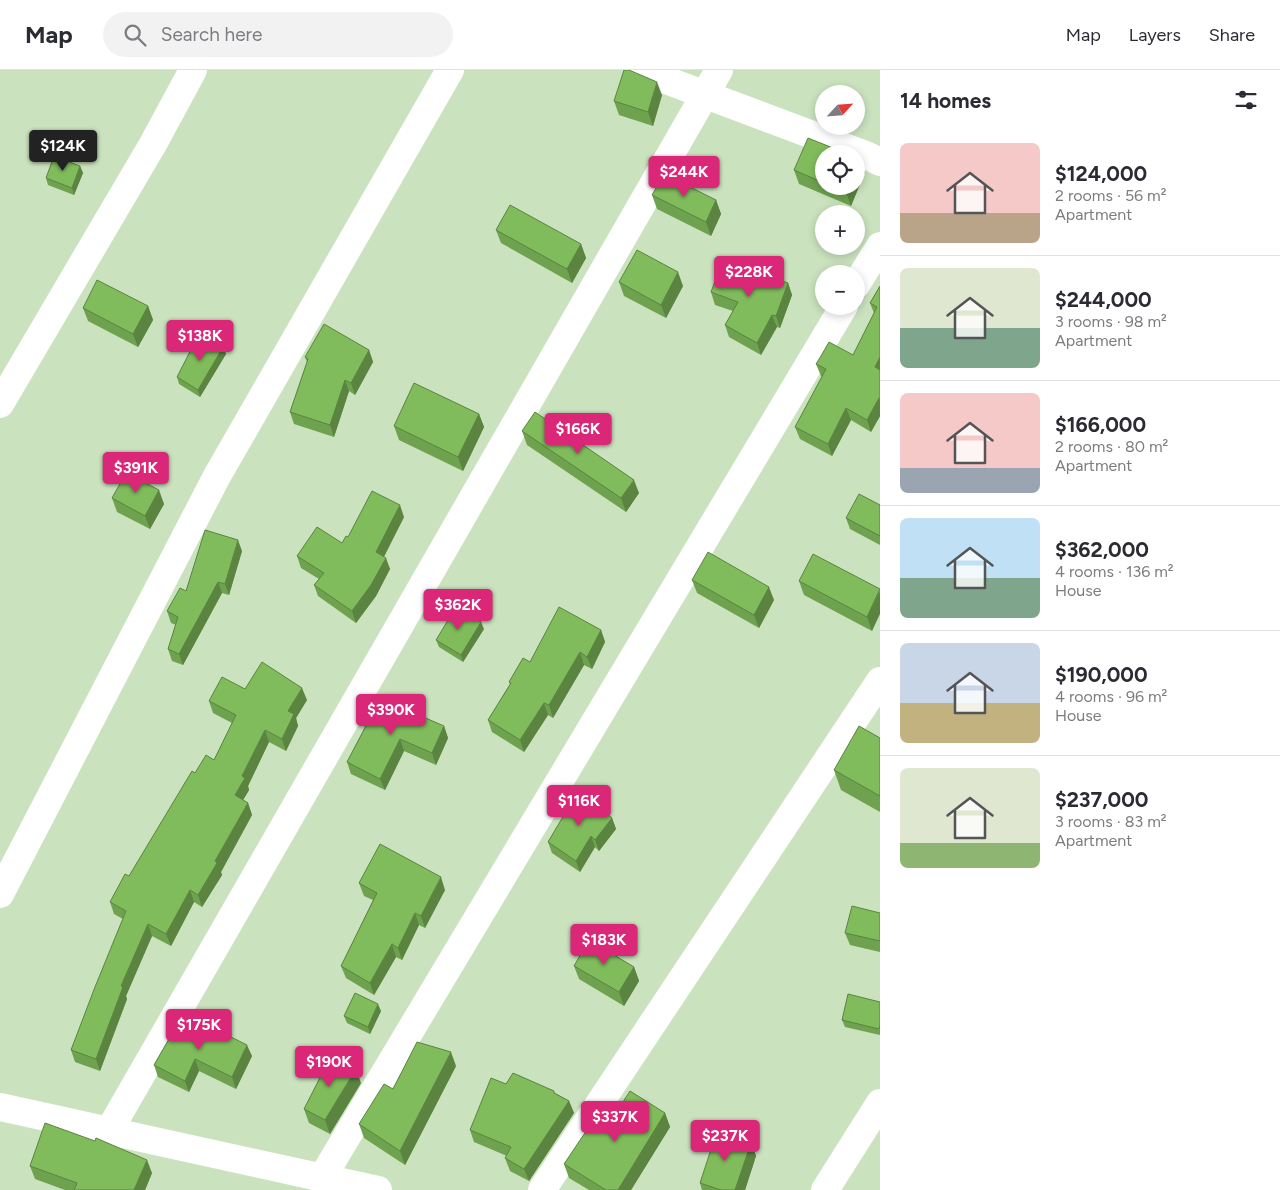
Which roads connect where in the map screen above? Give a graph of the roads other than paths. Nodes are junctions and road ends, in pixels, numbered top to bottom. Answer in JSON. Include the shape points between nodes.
{"nodes":[{"id":1,"x":193,"y":70,"type":"edge"},
{"id":2,"x":450,"y":70,"type":"edge"},
{"id":3,"x":639,"y":70,"type":"edge"},
{"id":4,"x":719,"y":70,"type":"edge"},
{"id":5,"x":705,"y":94,"type":"junction"},
{"id":6,"x":880,"y":162,"type":"edge"},
{"id":7,"x":880,"y":246,"type":"edge"},
{"id":8,"x":865,"y":270,"type":"edge"},
{"id":9,"x":839,"y":315,"type":"edge"},
{"id":10,"x":0,"y":404,"type":"edge"},
{"id":11,"x":880,"y":681,"type":"edge"},
{"id":12,"x":0,"y":894,"type":"edge"},
{"id":13,"x":880,"y":1103,"type":"edge"},
{"id":14,"x":0,"y":1108,"type":"edge"},
{"id":15,"x":109,"y":1131,"type":"junction"},
{"id":16,"x":322,"y":1178,"type":"junction"},
{"id":17,"x":378,"y":1190,"type":"edge"},
{"id":18,"x":542,"y":1190,"type":"edge"},
{"id":19,"x":825,"y":1190,"type":"edge"}],
"edges":[{"from":1,"to":10,"type":"street"},
{"from":2,"to":12,"type":"street","via":[[217,476]]},
{"from":3,"to":5,"type":"street"},
{"from":4,"to":5,"type":"street"},
{"from":5,"to":6,"type":"street"},
{"from":5,"to":15,"type":"street"},
{"from":7,"to":8,"type":"street"},
{"from":9,"to":16,"type":"street"},
{"from":11,"to":18,"type":"street"},
{"from":13,"to":19,"type":"street"},
{"from":14,"to":15,"type":"street"},
{"from":15,"to":16,"type":"street"},
{"from":16,"to":17,"type":"street"}]}
